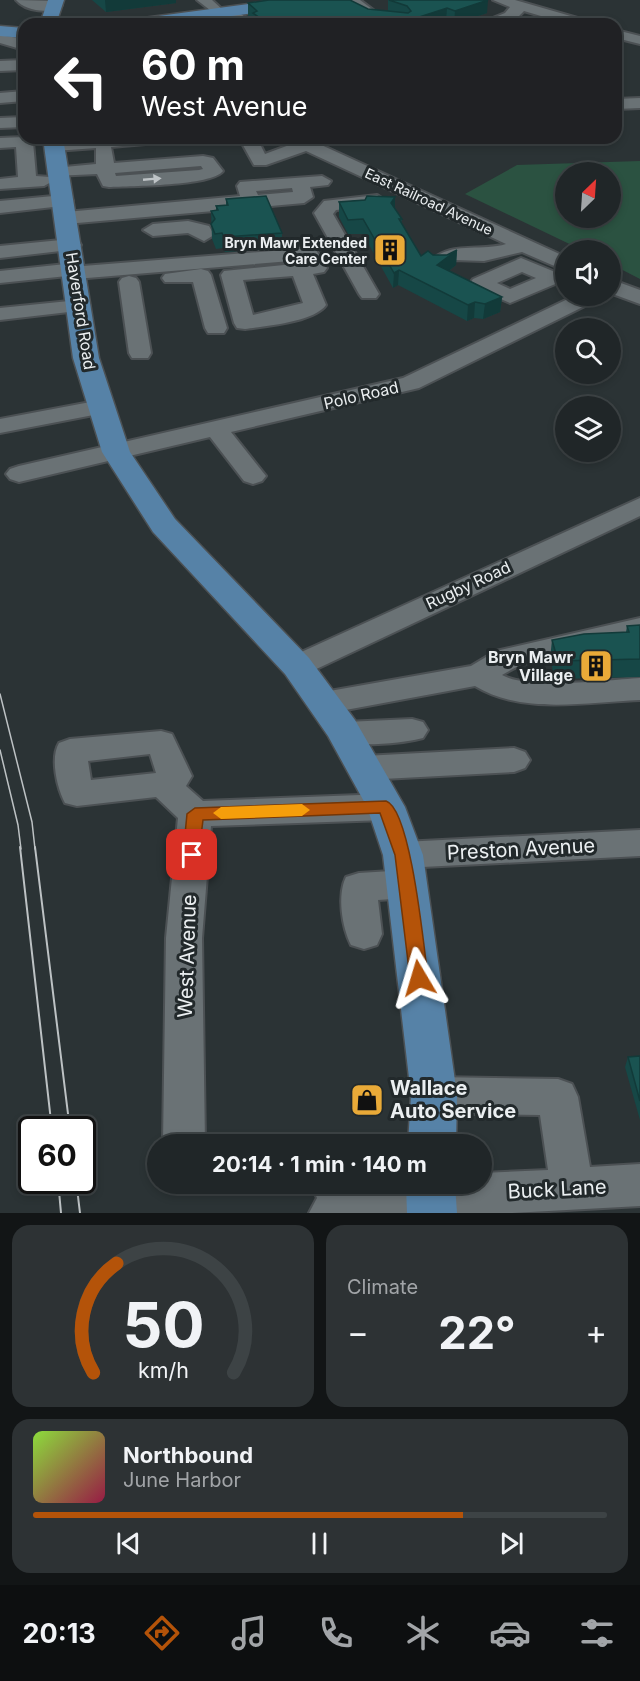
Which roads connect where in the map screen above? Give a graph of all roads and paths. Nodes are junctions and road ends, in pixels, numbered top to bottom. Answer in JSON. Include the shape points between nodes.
{"nodes":[{"id":1,"x":23,"y":0,"type":"edge"},
{"id":2,"x":204,"y":0,"type":"edge"},
{"id":3,"x":314,"y":0,"type":"edge"},
{"id":4,"x":340,"y":0,"type":"edge"},
{"id":5,"x":500,"y":0,"type":"edge"},
{"id":6,"x":285,"y":2,"type":"edge"},
{"id":7,"x":253,"y":4,"type":"edge"},
{"id":8,"x":56,"y":9,"type":"edge"},
{"id":9,"x":521,"y":9,"type":"junction"},
{"id":10,"x":363,"y":11,"type":"edge"},
{"id":11,"x":225,"y":12,"type":"junction"},
{"id":12,"x":198,"y":18,"type":"edge"},
{"id":13,"x":236,"y":18,"type":"edge"},
{"id":14,"x":499,"y":18,"type":"edge"},
{"id":15,"x":558,"y":18,"type":"edge"},
{"id":16,"x":0,"y":25,"type":"edge"},
{"id":17,"x":18,"y":25,"type":"edge"},
{"id":18,"x":0,"y":32,"type":"edge"},
{"id":19,"x":18,"y":33,"type":"edge"},
{"id":20,"x":622,"y":35,"type":"edge"},
{"id":21,"x":0,"y":39,"type":"edge"},
{"id":22,"x":640,"y":40,"type":"edge"},
{"id":23,"x":18,"y":42,"type":"edge"},
{"id":24,"x":18,"y":65,"type":"edge"},
{"id":25,"x":0,"y":66,"type":"edge"},
{"id":26,"x":18,"y":96,"type":"edge"},
{"id":27,"x":0,"y":98,"type":"edge"},
{"id":28,"x":640,"y":103,"type":"edge"},
{"id":29,"x":622,"y":104,"type":"edge"},
{"id":30,"x":18,"y":122,"type":"edge"},
{"id":31,"x":0,"y":123,"type":"edge"},
{"id":32,"x":0,"y":132,"type":"edge"},
{"id":33,"x":18,"y":136,"type":"edge"},
{"id":34,"x":18,"y":138,"type":"edge"},
{"id":35,"x":0,"y":143,"type":"edge"},
{"id":36,"x":24,"y":144,"type":"edge"},
{"id":37,"x":54,"y":144,"type":"edge"},
{"id":38,"x":251,"y":144,"type":"edge"},
{"id":39,"x":304,"y":148,"type":"edge"},
{"id":40,"x":104,"y":149,"type":"dead end"},
{"id":41,"x":106,"y":168,"type":"junction"},
{"id":42,"x":367,"y":172,"type":"junction"},
{"id":43,"x":322,"y":181,"type":"junction"},
{"id":44,"x":27,"y":182,"type":"junction"},
{"id":45,"x":0,"y":184,"type":"edge"},
{"id":46,"x":114,"y":194,"type":"dead end"},
{"id":47,"x":336,"y":198,"type":"dead end"},
{"id":48,"x":418,"y":203,"type":"junction"},
{"id":49,"x":0,"y":207,"type":"edge"},
{"id":50,"x":124,"y":226,"type":"junction"},
{"id":51,"x":458,"y":234,"type":"junction"},
{"id":52,"x":70,"y":239,"type":"junction"},
{"id":53,"x":426,"y":247,"type":"dead end"},
{"id":54,"x":507,"y":251,"type":"junction"},
{"id":55,"x":0,"y":252,"type":"edge"},
{"id":56,"x":213,"y":262,"type":"junction"},
{"id":57,"x":555,"y":262,"type":"edge"},
{"id":58,"x":444,"y":267,"type":"edge"},
{"id":59,"x":301,"y":270,"type":"dead end"},
{"id":60,"x":0,"y":278,"type":"edge"},
{"id":61,"x":129,"y":282,"type":"junction"},
{"id":62,"x":621,"y":290,"type":"edge"},
{"id":63,"x":369,"y":294,"type":"dead end"},
{"id":64,"x":640,"y":298,"type":"edge"},
{"id":65,"x":569,"y":306,"type":"edge"},
{"id":66,"x":0,"y":314,"type":"edge"},
{"id":67,"x":216,"y":328,"type":"dead end"},
{"id":68,"x":140,"y":354,"type":"dead end"},
{"id":69,"x":101,"y":407,"type":"junction"},
{"id":70,"x":0,"y":426,"type":"edge"},
{"id":71,"x":216,"y":429,"type":"junction"},
{"id":72,"x":116,"y":452,"type":"junction"},
{"id":73,"x":19,"y":474,"type":"dead end"},
{"id":74,"x":253,"y":476,"type":"dead end"},
{"id":75,"x":640,"y":506,"type":"edge"},
{"id":76,"x":640,"y":628,"type":"edge"},
{"id":77,"x":297,"y":666,"type":"junction"},
{"id":78,"x":479,"y":675,"type":"junction"},
{"id":79,"x":640,"y":689,"type":"edge"},
{"id":80,"x":324,"y":703,"type":"junction"},
{"id":81,"x":345,"y":733,"type":"junction"},
{"id":82,"x":514,"y":760,"type":"dead end"},
{"id":83,"x":406,"y":766,"type":"junction"},
{"id":84,"x":364,"y":768,"type":"junction"},
{"id":85,"x":163,"y":784,"type":"dead end"},
{"id":86,"x":386,"y":807,"type":"junction"},
{"id":87,"x":195,"y":814,"type":"junction"},
{"id":88,"x":640,"y":843,"type":"edge"},
{"id":89,"x":405,"y":869,"type":"junction"},
{"id":90,"x":364,"y":934,"type":"dead end"},
{"id":91,"x":434,"y":1095,"type":"junction"},
{"id":92,"x":184,"y":1134,"type":"edge"},
{"id":93,"x":432,"y":1134,"type":"edge"},
{"id":94,"x":640,"y":1185,"type":"edge"},
{"id":95,"x":572,"y":1188,"type":"junction"},
{"id":96,"x":392,"y":1194,"type":"edge"},
{"id":97,"x":422,"y":1199,"type":"edge"},
{"id":98,"x":331,"y":1213,"type":"edge"}],
"edges":[{"from":1,"to":8,"type":"street","via":[[28,5]]},
{"from":2,"to":11,"type":"street"},
{"from":3,"to":6,"type":"main road"},
{"from":4,"to":10,"type":"street"},
{"from":5,"to":9,"type":"street"},
{"from":6,"to":7,"type":"main road"},
{"from":7,"to":11,"type":"main road"},
{"from":9,"to":14,"type":"street"},
{"from":9,"to":15,"type":"street"},
{"from":11,"to":12,"type":"main road"},
{"from":11,"to":13,"type":"street"},
{"from":16,"to":17,"type":"street"},
{"from":18,"to":19,"type":"main road"},
{"from":20,"to":22,"type":"street"},
{"from":21,"to":23,"type":"street"},
{"from":24,"to":25,"type":"street"},
{"from":26,"to":27,"type":"street"},
{"from":28,"to":29,"type":"street"},
{"from":30,"to":31,"type":"street"},
{"from":32,"to":33,"type":"street"},
{"from":34,"to":35,"type":"street"},
{"from":36,"to":44,"type":"street"},
{"from":37,"to":52,"type":"main road","name":"Haverford Road"},
{"from":38,"to":39,"type":"street","via":[[263,170]]},
{"from":39,"to":42,"type":"street","name":"East Railroad Avenue"},
{"from":40,"to":41,"type":"street"},
{"from":41,"to":41,"type":"street","one_way":true,"via":[[109,182],[214,171],[203,161]]},
{"from":41,"to":52,"type":"street"},
{"from":42,"to":43,"type":"street"},
{"from":42,"to":48,"type":"street","name":"East Railroad Avenue"},
{"from":43,"to":47,"type":"street"},
{"from":43,"to":50,"type":"street","via":[[246,186],[250,201]]},
{"from":44,"to":45,"type":"street"},
{"from":44,"to":52,"type":"street"},
{"from":46,"to":50,"type":"street"},
{"from":48,"to":51,"type":"street","via":[[410,212]]},
{"from":48,"to":54,"type":"street","name":"East Railroad Avenue"},
{"from":48,"to":63,"type":"street","via":[[331,205],[323,213]]},
{"from":49,"to":52,"type":"street"},
{"from":50,"to":52,"type":"street"},
{"from":50,"to":56,"type":"street","via":[[202,230]]},
{"from":51,"to":53,"type":"street"},
{"from":51,"to":54,"type":"street"},
{"from":52,"to":55,"type":"street"},
{"from":52,"to":56,"type":"street"},
{"from":52,"to":60,"type":"street"},
{"from":52,"to":61,"type":"street"},
{"from":52,"to":66,"type":"street","via":[[55,317]]},
{"from":52,"to":69,"type":"main road","name":"Haverford Road","via":[[86,358]]},
{"from":54,"to":57,"type":"street","name":"East Railroad Avenue"},
{"from":54,"to":58,"type":"street","via":[[468,273]]},
{"from":56,"to":59,"type":"street","via":[[309,254],[317,268]]},
{"from":61,"to":67,"type":"street","via":[[201,275]]},
{"from":61,"to":68,"type":"street"},
{"from":62,"to":64,"type":"street"},
{"from":65,"to":71,"type":"street","name":"Polo Road","via":[[411,383]]},
{"from":69,"to":70,"type":"street"},
{"from":69,"to":72,"type":"main road","name":"Haverford Road"},
{"from":71,"to":72,"type":"street","name":"Polo Road"},
{"from":71,"to":74,"type":"street"},
{"from":72,"to":73,"type":"street","name":"Polo Road"},
{"from":72,"to":77,"type":"main road","name":"Haverford Road","via":[[164,525]]},
{"from":75,"to":77,"type":"street","name":"Rugby Road"},
{"from":76,"to":78,"type":"street","via":[[507,658]]},
{"from":77,"to":80,"type":"main road","name":"Haverford Road"},
{"from":78,"to":79,"type":"street","via":[[503,689],[533,693]]},
{"from":78,"to":80,"type":"street"},
{"from":80,"to":81,"type":"main road","name":"Haverford Road"},
{"from":81,"to":83,"type":"street","via":[[406,730]]},
{"from":81,"to":84,"type":"main road","name":"Haverford Road"},
{"from":82,"to":83,"type":"street"},
{"from":83,"to":84,"type":"street"},
{"from":84,"to":86,"type":"main road","name":"Haverford Road"},
{"from":85,"to":87,"type":"street"},
{"from":86,"to":87,"type":"street"},
{"from":86,"to":89,"type":"main road","name":"Haverford Road"},
{"from":87,"to":92,"type":"street","name":"West Avenue","via":[[184,938]]},
{"from":88,"to":89,"type":"street","name":"Preston Avenue"},
{"from":89,"to":90,"type":"street","name":"Preston Avenue","via":[[359,887]]},
{"from":89,"to":91,"type":"main road","name":"Haverford Road"},
{"from":91,"to":93,"type":"main road","name":"Haverford Road"},
{"from":91,"to":95,"type":"street","via":[[558,1097]]},
{"from":94,"to":95,"type":"street","name":"Buck Lane"},
{"from":95,"to":97,"type":"street","name":"Buck Lane"},
{"from":96,"to":97,"type":"street"},
{"from":97,"to":98,"type":"street","name":"Buck Lane"}]}
